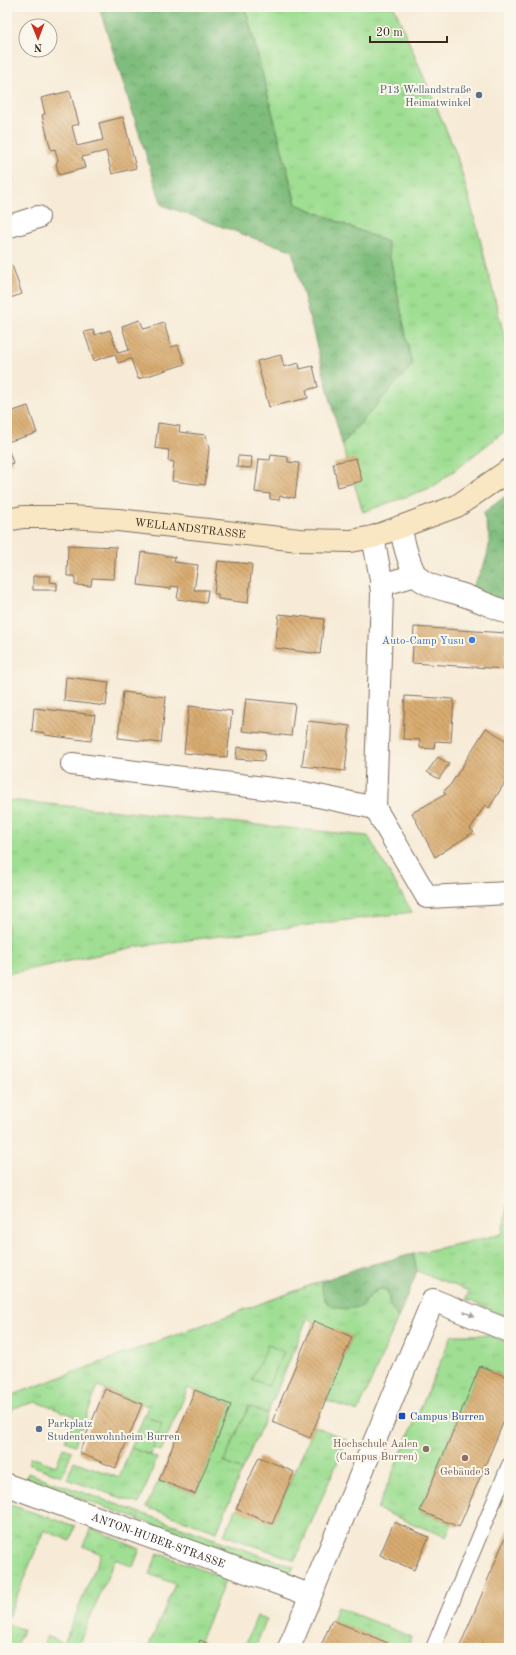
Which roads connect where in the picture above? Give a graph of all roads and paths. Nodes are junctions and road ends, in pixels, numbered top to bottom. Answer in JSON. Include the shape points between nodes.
{"nodes":[{"id":1,"x":38,"y":218,"type":"dead end"},
{"id":2,"x":7,"y":227,"type":"edge"},
{"id":3,"x":509,"y":470,"type":"edge"},
{"id":4,"x":7,"y":520,"type":"edge"},
{"id":5,"x":400,"y":527,"type":"junction"},
{"id":6,"x":373,"y":536,"type":"junction"},
{"id":7,"x":416,"y":575,"type":"junction"},
{"id":8,"x":381,"y":585,"type":"junction"},
{"id":9,"x":509,"y":613,"type":"edge"},
{"id":10,"x":72,"y":764,"type":"dead end"},
{"id":11,"x":375,"y":808,"type":"junction"},
{"id":12,"x":509,"y":893,"type":"edge"},
{"id":13,"x":509,"y":1331,"type":"edge"},
{"id":14,"x":509,"y":1465,"type":"edge"},
{"id":15,"x":7,"y":1486,"type":"edge"},
{"id":16,"x":310,"y":1595,"type":"junction"},
{"id":17,"x":289,"y":1648,"type":"edge"},
{"id":18,"x":433,"y":1648,"type":"edge"}],
"edges":[{"from":1,"to":2,"type":"street"},
{"from":3,"to":5,"type":"main road","name":"WELLANDSTRASSE","via":[[457,506]]},
{"from":4,"to":6,"type":"main road","name":"WELLANDSTRASSE","via":[[78,517],[299,540],[351,541]]},
{"from":5,"to":6,"type":"main road","name":"WELLANDSTRASSE"},
{"from":5,"to":7,"type":"street"},
{"from":6,"to":8,"type":"street"},
{"from":7,"to":8,"type":"street"},
{"from":7,"to":9,"type":"street","via":[[430,585]]},
{"from":8,"to":11,"type":"street"},
{"from":10,"to":11,"type":"street","via":[[304,793]]},
{"from":11,"to":12,"type":"street","via":[[427,897]]},
{"from":16,"to":13,"type":"street","one_way":true,"via":[[433,1300]]},
{"from":14,"to":18,"type":"lane"},
{"from":15,"to":16,"type":"street","name":"ANTON-HUBER-STRASSE"},
{"from":16,"to":17,"type":"street"}]}
